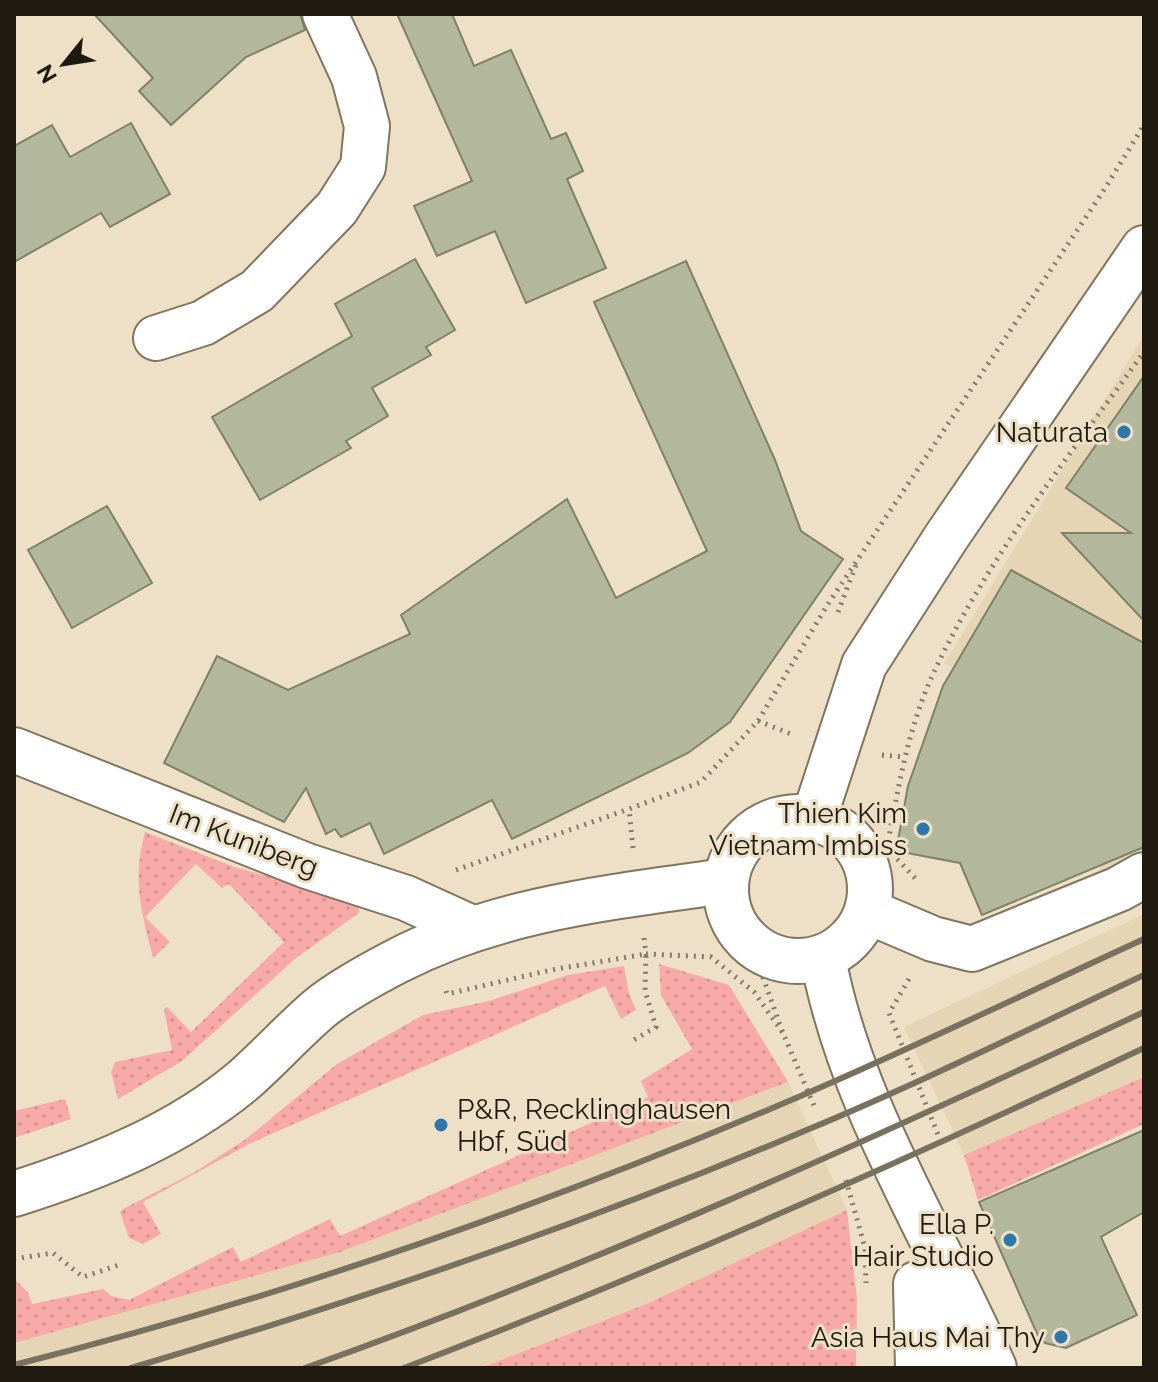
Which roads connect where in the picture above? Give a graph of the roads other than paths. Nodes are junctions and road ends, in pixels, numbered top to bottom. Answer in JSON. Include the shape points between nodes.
{"nodes":[{"id":1,"x":325,"y":14,"type":"edge"},
{"id":2,"x":1144,"y":248,"type":"edge"},
{"id":3,"x":156,"y":338,"type":"dead end"},
{"id":4,"x":14,"y":750,"type":"edge"},
{"id":5,"x":814,"y":818,"type":"junction"},
{"id":6,"x":1144,"y":875,"type":"edge"},
{"id":7,"x":725,"y":881,"type":"junction"},
{"id":8,"x":867,"y":911,"type":"junction"},
{"id":9,"x":474,"y":929,"type":"junction"},
{"id":10,"x":823,"y":958,"type":"junction"},
{"id":11,"x":909,"y":1190,"type":"junction"},
{"id":12,"x":14,"y":1194,"type":"edge"},
{"id":13,"x":918,"y":1368,"type":"edge"},
{"id":14,"x":956,"y":1368,"type":"edge"},
{"id":15,"x":994,"y":1368,"type":"edge"}],
"edges":[{"from":1,"to":3,"type":"main road","via":[[354,77],[367,126],[363,167],[337,208],[257,291],[203,323]]},
{"from":2,"to":5,"type":"main road","via":[[864,665]]},
{"from":4,"to":9,"type":"main road","name":"Im Kuniberg","via":[[307,866],[406,898]]},
{"from":5,"to":7,"type":"main road","via":[[783,818],[755,830],[735,852]]},
{"from":5,"to":8,"type":"main road","via":[[853,843],[865,864],[870,887]]},
{"from":6,"to":8,"type":"main road","via":[[1119,889],[952,944]]},
{"from":7,"to":9,"type":"main road","via":[[530,911]]},
{"from":7,"to":10,"type":"main road","via":[[730,918],[752,947],[786,962]]},
{"from":8,"to":10,"type":"main road","via":[[850,940]]},
{"from":9,"to":12,"type":"main road","via":[[396,961],[322,1007],[243,1080],[169,1132],[79,1173]]},
{"from":10,"to":11,"type":"main road","via":[[833,1013]]},
{"from":11,"to":13,"type":"main road","via":[[915,1220]]},
{"from":11,"to":14,"type":"main road"},
{"from":11,"to":15,"type":"main road"}]}
